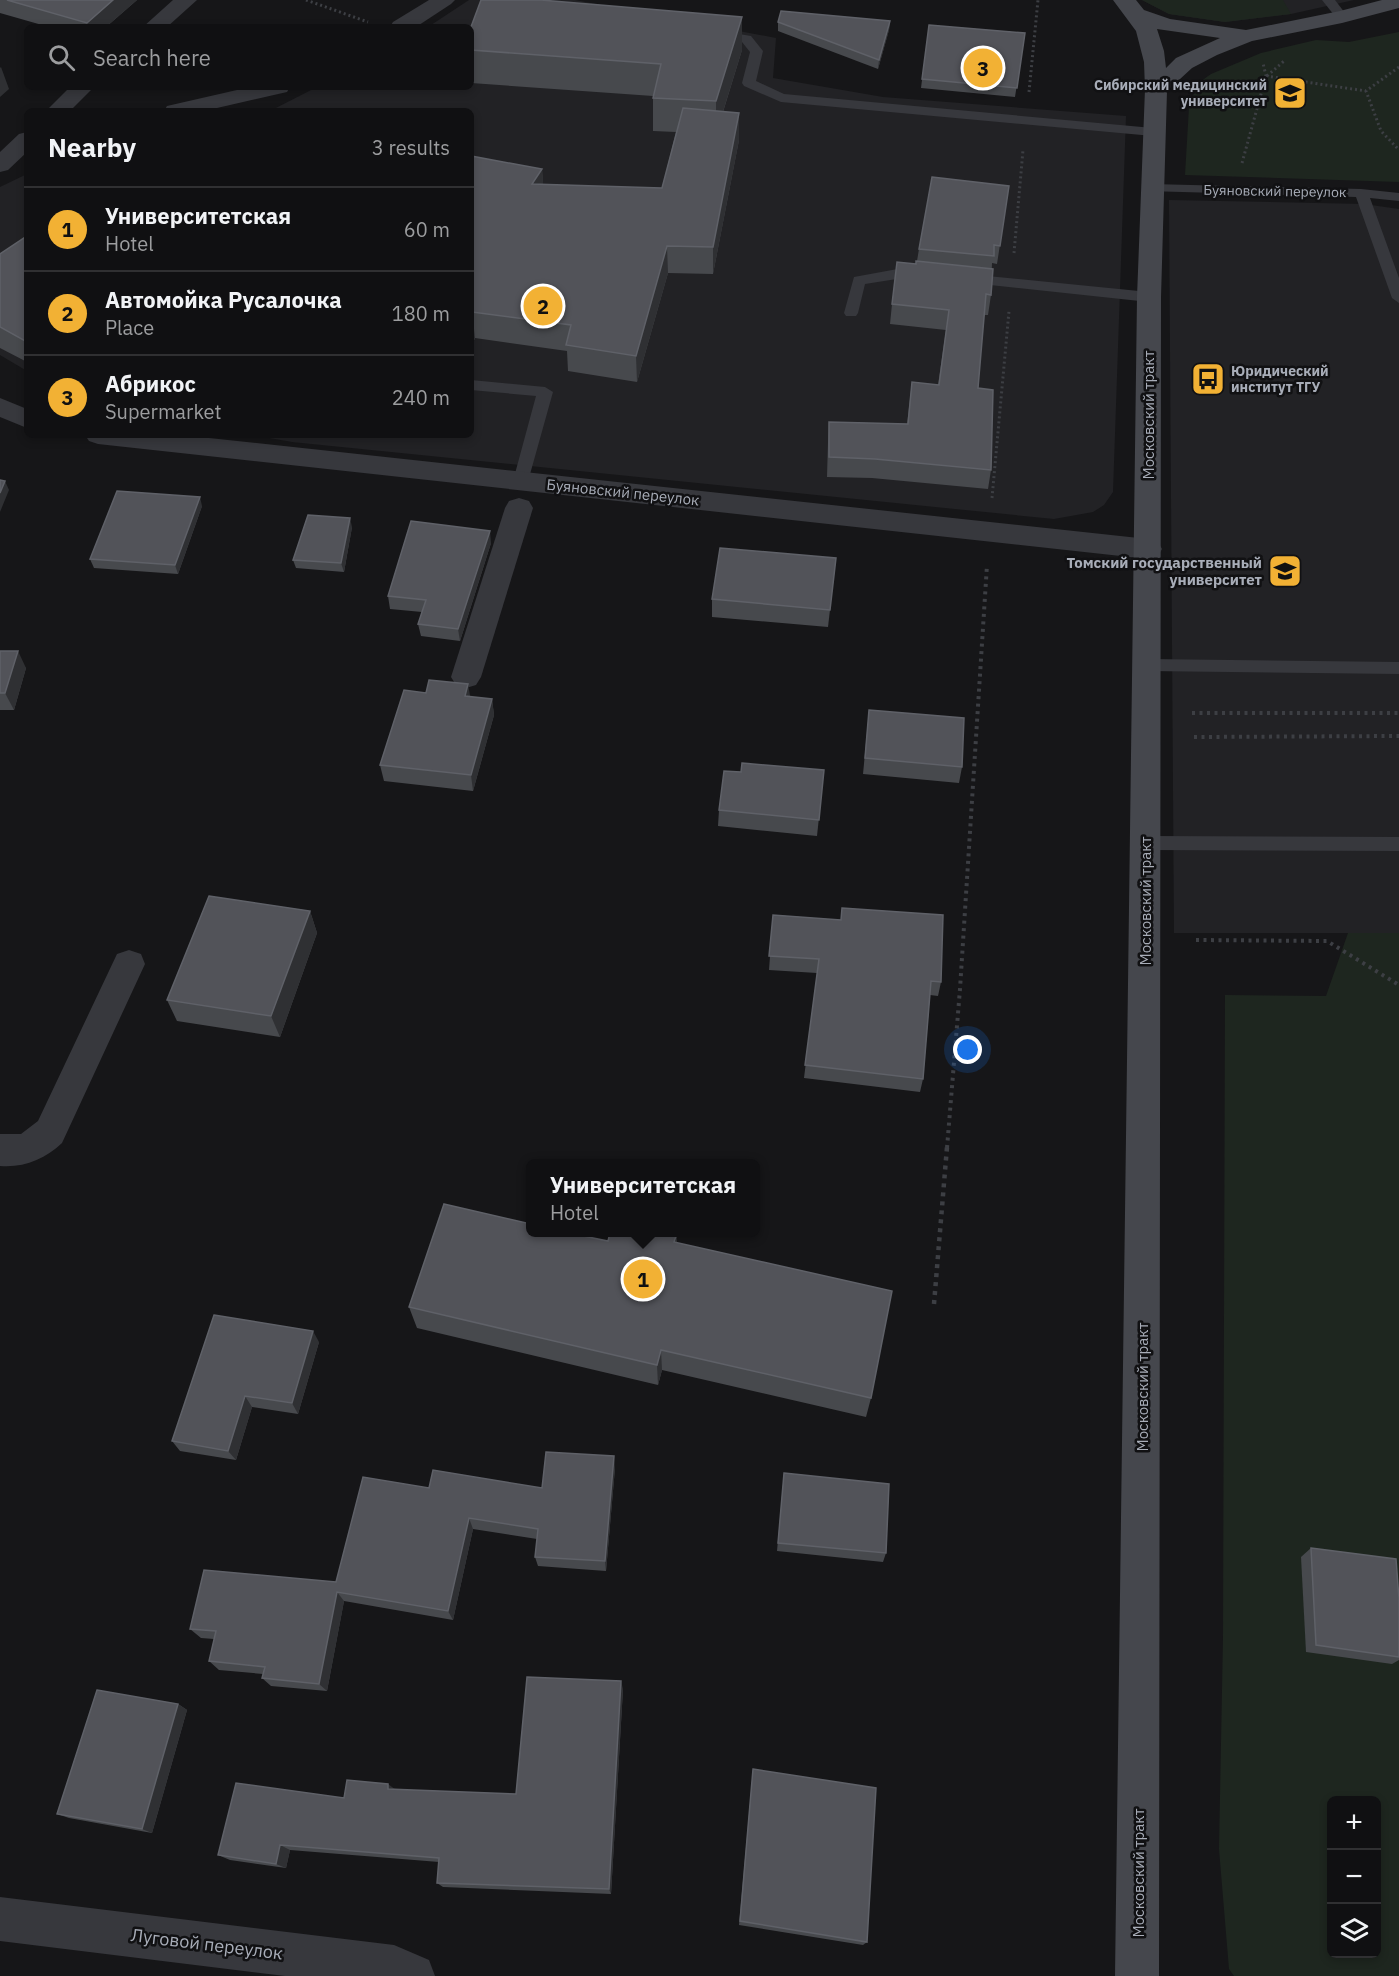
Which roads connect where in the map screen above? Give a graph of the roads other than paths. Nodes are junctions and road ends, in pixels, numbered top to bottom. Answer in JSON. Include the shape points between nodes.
{"nodes":[{"id":1,"x":186,"y":0,"type":"edge"},
{"id":2,"x":444,"y":0,"type":"edge"},
{"id":3,"x":1328,"y":0,"type":"edge"},
{"id":4,"x":1399,"y":2,"type":"edge"},
{"id":5,"x":1131,"y":7,"type":"edge"},
{"id":6,"x":1342,"y":17,"type":"junction"},
{"id":7,"x":158,"y":24,"type":"edge"},
{"id":8,"x":407,"y":24,"type":"edge"},
{"id":9,"x":699,"y":31,"type":"edge"},
{"id":10,"x":1246,"y":36,"type":"junction"},
{"id":11,"x":1156,"y":89,"type":"junction"},
{"id":12,"x":80,"y":90,"type":"edge"},
{"id":13,"x":266,"y":90,"type":"edge"},
{"id":14,"x":60,"y":108,"type":"edge"},
{"id":15,"x":188,"y":108,"type":"edge"},
{"id":16,"x":1153,"y":132,"type":"junction"},
{"id":17,"x":24,"y":142,"type":"edge"},
{"id":18,"x":24,"y":158,"type":"edge"},
{"id":19,"x":0,"y":166,"type":"edge"},
{"id":20,"x":1151,"y":188,"type":"junction"},
{"id":21,"x":1360,"y":193,"type":"junction"},
{"id":22,"x":1399,"y":197,"type":"edge"},
{"id":23,"x":935,"y":276,"type":"edge"},
{"id":24,"x":957,"y":278,"type":"edge"},
{"id":25,"x":1149,"y":297,"type":"junction"},
{"id":26,"x":1399,"y":298,"type":"edge"},
{"id":27,"x":851,"y":313,"type":"dead end"},
{"id":28,"x":474,"y":385,"type":"edge"},
{"id":29,"x":0,"y":407,"type":"edge"},
{"id":30,"x":24,"y":418,"type":"edge"},
{"id":31,"x":119,"y":438,"type":"edge"},
{"id":32,"x":520,"y":494,"type":"junction"},
{"id":33,"x":1148,"y":549,"type":"junction"},
{"id":34,"x":1147,"y":665,"type":"junction"},
{"id":35,"x":1399,"y":668,"type":"edge"},
{"id":36,"x":466,"y":677,"type":"dead end"},
{"id":37,"x":1146,"y":843,"type":"junction"},
{"id":38,"x":1399,"y":844,"type":"edge"},
{"id":39,"x":129,"y":964,"type":"dead end"},
{"id":40,"x":0,"y":1150,"type":"edge"},
{"id":41,"x":0,"y":1919,"type":"edge"},
{"id":42,"x":413,"y":1976,"type":"edge"},
{"id":43,"x":1137,"y":1976,"type":"edge"}],
"edges":[{"from":1,"to":7,"type":"street"},
{"from":2,"to":8,"type":"street"},
{"from":3,"to":6,"type":"lane"},
{"from":4,"to":6,"type":"main road"},
{"from":5,"to":10,"type":"main road","via":[[1167,25]]},
{"from":5,"to":11,"type":"main road","name":"Московский тракт","via":[[1151,36]]},
{"from":6,"to":10,"type":"main road"},
{"from":9,"to":16,"type":"lane","via":[[746,39],[757,51],[749,83],[781,98]]},
{"from":10,"to":11,"type":"main road","via":[[1184,63]]},
{"from":11,"to":16,"type":"main road","name":"Московский тракт"},
{"from":12,"to":14,"type":"street"},
{"from":13,"to":15,"type":"street"},
{"from":16,"to":20,"type":"main road","name":"Московский тракт"},
{"from":17,"to":19,"type":"street"},
{"from":18,"to":19,"type":"street"},
{"from":20,"to":21,"type":"lane","name":"Буяновский переулок"},
{"from":20,"to":25,"type":"main road","name":"Московский тракт"},
{"from":21,"to":22,"type":"lane","name":"Буяновский переулок"},
{"from":21,"to":26,"type":"lane"},
{"from":23,"to":27,"type":"lane","via":[[903,273],[859,280]]},
{"from":24,"to":25,"type":"lane"},
{"from":25,"to":33,"type":"main road","name":"Московский тракт"},
{"from":28,"to":32,"type":"lane","via":[[545,392]]},
{"from":29,"to":30,"type":"street"},
{"from":31,"to":32,"type":"street","name":"Буяновский переулок"},
{"from":32,"to":33,"type":"street","name":"Буяновский переулок","via":[[989,531]]},
{"from":32,"to":36,"type":"street"},
{"from":33,"to":34,"type":"main road","name":"Московский тракт"},
{"from":34,"to":35,"type":"lane"},
{"from":34,"to":37,"type":"main road","name":"Московский тракт"},
{"from":37,"to":38,"type":"lane"},
{"from":37,"to":43,"type":"main road","name":"Московский тракт"},
{"from":39,"to":40,"type":"street","via":[[50,1132],[27,1149]]},
{"from":41,"to":42,"type":"street","name":"Луговой переулок","via":[[394,1967]]}]}
